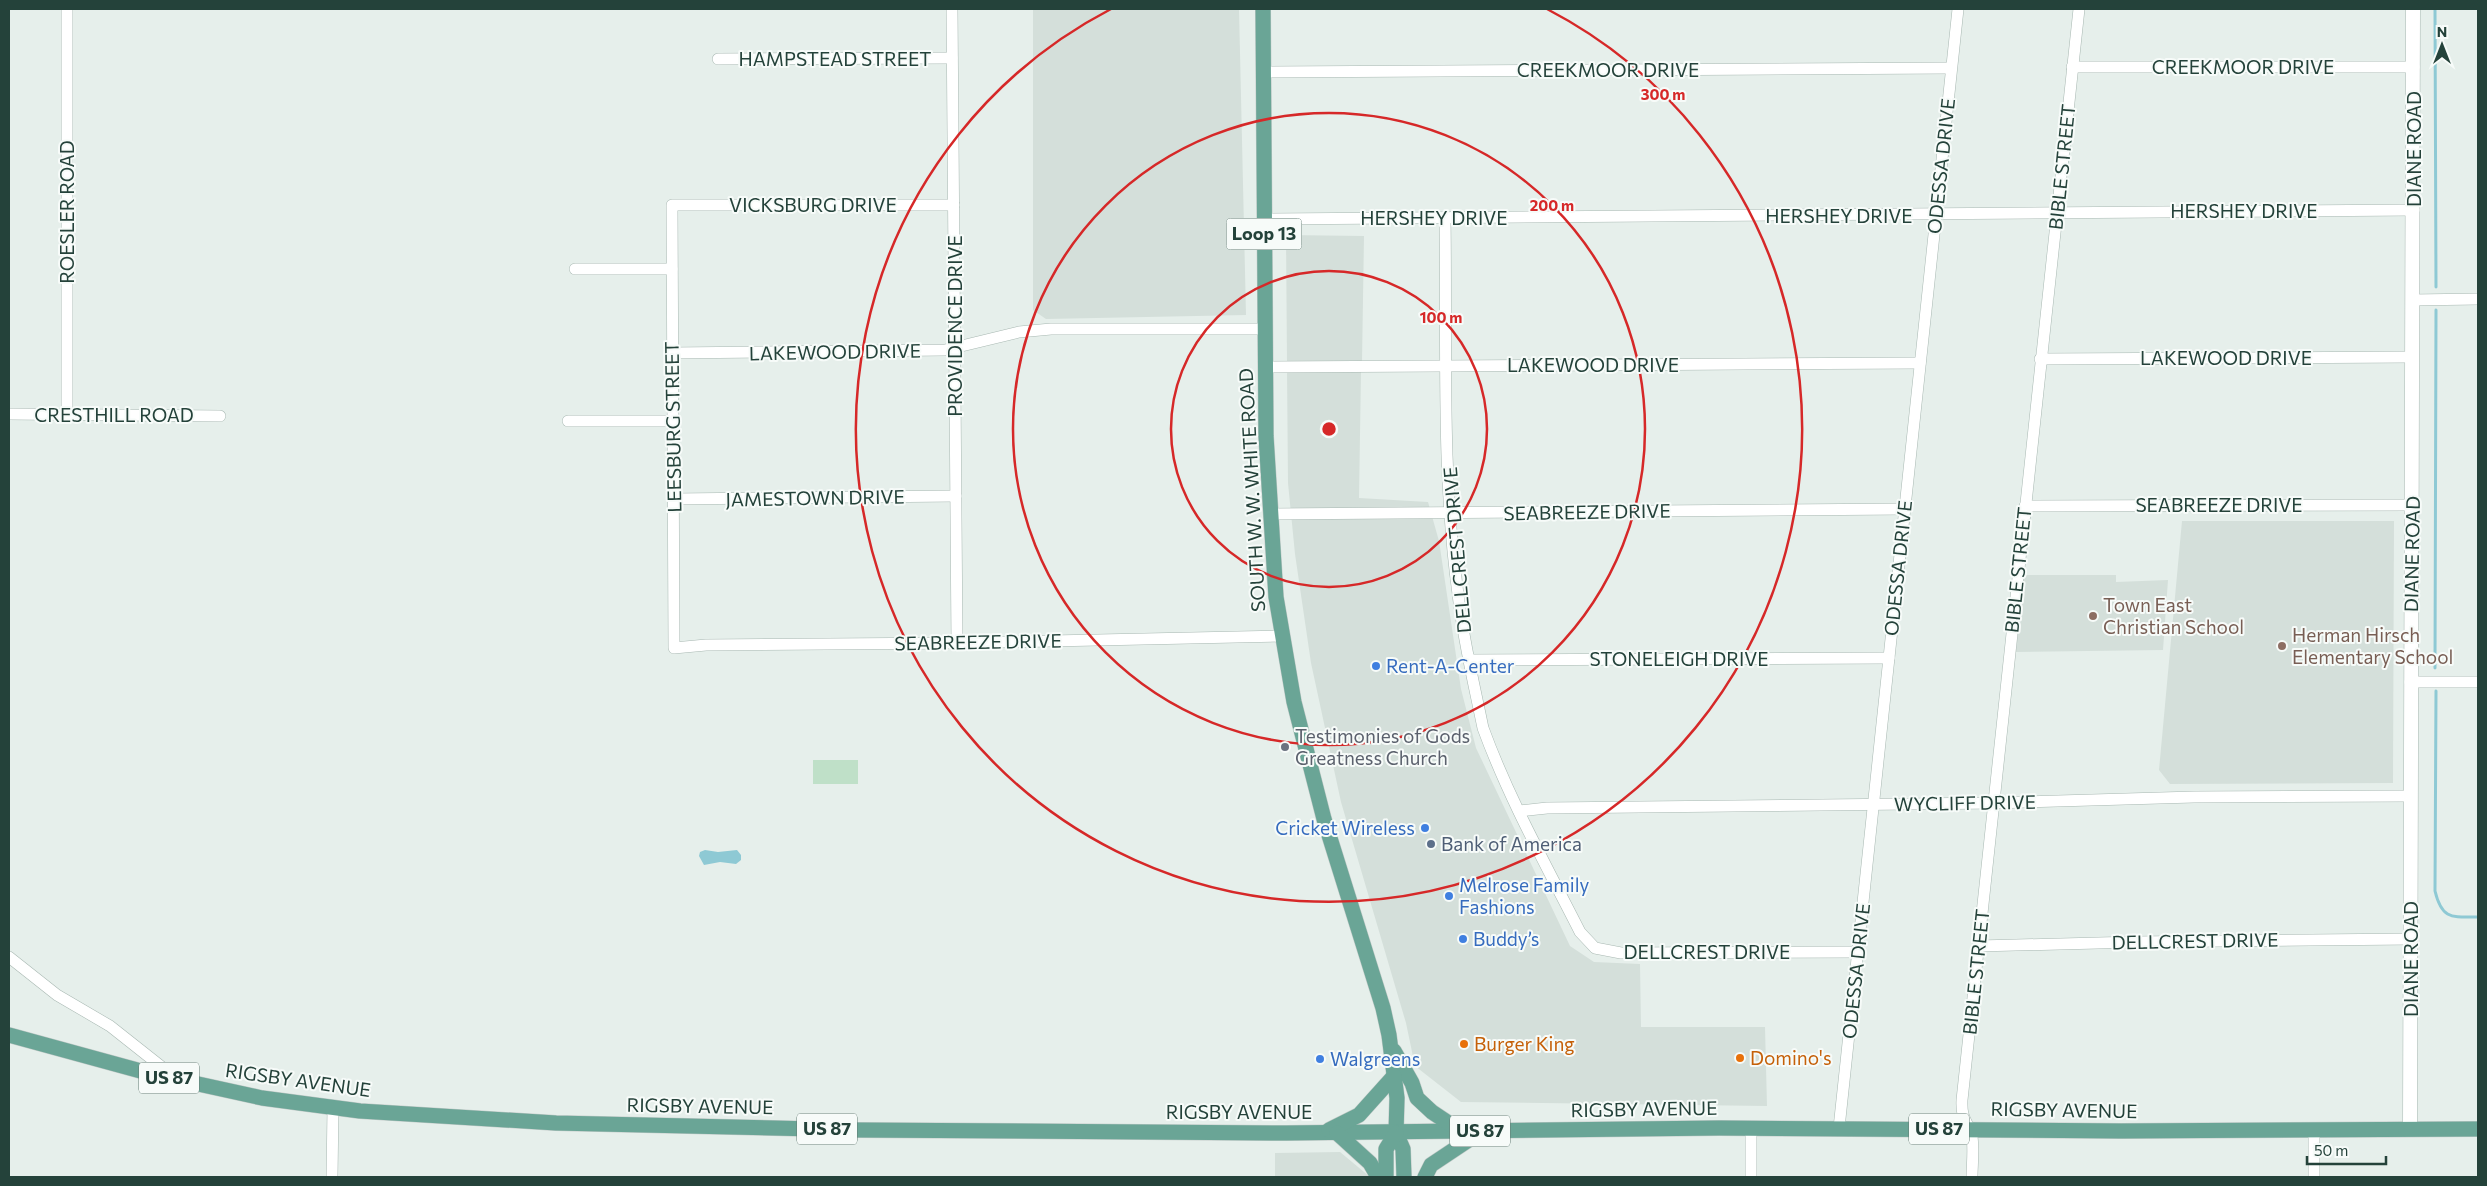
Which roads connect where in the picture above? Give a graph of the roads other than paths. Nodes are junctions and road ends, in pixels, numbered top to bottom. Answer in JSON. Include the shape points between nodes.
{"nodes":[{"id":1,"x":67,"y":9,"type":"edge"},
{"id":2,"x":952,"y":9,"type":"edge"},
{"id":3,"x":1263,"y":9,"type":"edge"},
{"id":4,"x":1958,"y":9,"type":"edge"},
{"id":5,"x":2079,"y":9,"type":"edge"},
{"id":6,"x":2413,"y":9,"type":"edge"},
{"id":7,"x":952,"y":58,"type":"junction"},
{"id":8,"x":718,"y":60,"type":"dead end"},
{"id":9,"x":2072,"y":67,"type":"junction"},
{"id":10,"x":2414,"y":67,"type":"junction"},
{"id":11,"x":1952,"y":68,"type":"junction"},
{"id":12,"x":1264,"y":72,"type":"junction"},
{"id":13,"x":672,"y":205,"type":"joint"},
{"id":14,"x":954,"y":205,"type":"junction"},
{"id":15,"x":2414,"y":210,"type":"junction"},
{"id":16,"x":2057,"y":214,"type":"junction"},
{"id":17,"x":1936,"y":215,"type":"junction"},
{"id":18,"x":1445,"y":218,"type":"junction"},
{"id":19,"x":1264,"y":219,"type":"junction"},
{"id":20,"x":575,"y":269,"type":"dead end"},
{"id":21,"x":672,"y":269,"type":"junction"},
{"id":22,"x":2478,"y":299,"type":"edge"},
{"id":23,"x":2413,"y":300,"type":"junction"},
{"id":24,"x":1265,"y":329,"type":"junction"},
{"id":25,"x":955,"y":348,"type":"junction"},
{"id":26,"x":672,"y":353,"type":"junction"},
{"id":27,"x":2412,"y":357,"type":"junction"},
{"id":28,"x":2040,"y":359,"type":"junction"},
{"id":29,"x":1920,"y":363,"type":"junction"},
{"id":30,"x":1447,"y":366,"type":"junction"},
{"id":31,"x":1265,"y":367,"type":"junction"},
{"id":32,"x":9,"y":414,"type":"edge"},
{"id":33,"x":67,"y":415,"type":"junction"},
{"id":34,"x":220,"y":416,"type":"dead end"},
{"id":35,"x":673,"y":421,"type":"junction"},
{"id":36,"x":568,"y":422,"type":"dead end"},
{"id":37,"x":956,"y":496,"type":"junction"},
{"id":38,"x":674,"y":500,"type":"junction"},
{"id":39,"x":2412,"y":505,"type":"junction"},
{"id":40,"x":2025,"y":506,"type":"junction"},
{"id":41,"x":1905,"y":509,"type":"junction"},
{"id":42,"x":1450,"y":513,"type":"junction"},
{"id":43,"x":1270,"y":514,"type":"junction"},
{"id":44,"x":1282,"y":636,"type":"junction"},
{"id":45,"x":957,"y":643,"type":"junction"},
{"id":46,"x":674,"y":648,"type":"joint"},
{"id":47,"x":1889,"y":658,"type":"junction"},
{"id":48,"x":1469,"y":660,"type":"junction"},
{"id":49,"x":2410,"y":682,"type":"junction"},
{"id":50,"x":2478,"y":682,"type":"edge"},
{"id":51,"x":2411,"y":796,"type":"junction"},
{"id":52,"x":1994,"y":803,"type":"junction"},
{"id":53,"x":1873,"y":805,"type":"junction"},
{"id":54,"x":1519,"y":811,"type":"junction"},
{"id":55,"x":2412,"y":940,"type":"junction"},
{"id":56,"x":1979,"y":946,"type":"junction"},
{"id":57,"x":1859,"y":952,"type":"junction"},
{"id":58,"x":9,"y":957,"type":"edge"},
{"id":59,"x":9,"y":1035,"type":"edge"},
{"id":60,"x":1390,"y":1044,"type":"junction"},
{"id":61,"x":1394,"y":1076,"type":"junction"},
{"id":62,"x":178,"y":1079,"type":"junction"},
{"id":63,"x":333,"y":1108,"type":"junction"},
{"id":64,"x":1751,"y":1128,"type":"junction"},
{"id":65,"x":1839,"y":1128,"type":"junction"},
{"id":66,"x":1969,"y":1129,"type":"junction"},
{"id":67,"x":2410,"y":1129,"type":"junction"},
{"id":68,"x":2478,"y":1129,"type":"edge"},
{"id":69,"x":2314,"y":1130,"type":"junction"},
{"id":70,"x":1482,"y":1131,"type":"junction"},
{"id":71,"x":1462,"y":1132,"type":"junction"},
{"id":72,"x":1330,"y":1133,"type":"junction"},
{"id":73,"x":1396,"y":1133,"type":"junction"},
{"id":74,"x":332,"y":1177,"type":"edge"},
{"id":75,"x":1378,"y":1177,"type":"edge"},
{"id":76,"x":1386,"y":1177,"type":"edge"},
{"id":77,"x":1404,"y":1177,"type":"edge"},
{"id":78,"x":1425,"y":1177,"type":"edge"},
{"id":79,"x":1751,"y":1177,"type":"edge"},
{"id":80,"x":1972,"y":1177,"type":"edge"},
{"id":81,"x":2314,"y":1177,"type":"edge"}],
"edges":[{"from":1,"to":33,"type":"street","name":"ROESLER ROAD"},
{"from":2,"to":7,"type":"street","name":"PROVIDENCE DRIVE"},
{"from":3,"to":12,"type":"main road","name":"SOUTH W. W. WHITE ROAD","number":"Loop 13"},
{"from":4,"to":11,"type":"street","name":"ODESSA DRIVE"},
{"from":5,"to":9,"type":"street","name":"BIBLE STREET"},
{"from":6,"to":10,"type":"street","name":"DIANE ROAD"},
{"from":7,"to":8,"type":"street","name":"HAMPSTEAD STREET"},
{"from":7,"to":14,"type":"street","name":"PROVIDENCE DRIVE"},
{"from":9,"to":10,"type":"street","name":"CREEKMOOR DRIVE"},
{"from":9,"to":16,"type":"street","name":"BIBLE STREET"},
{"from":10,"to":15,"type":"street","name":"DIANE ROAD"},
{"from":11,"to":12,"type":"street","name":"CREEKMOOR DRIVE"},
{"from":11,"to":17,"type":"street","name":"ODESSA DRIVE"},
{"from":12,"to":19,"type":"main road","name":"SOUTH W. W. WHITE ROAD","number":"Loop 13"},
{"from":13,"to":14,"type":"street","name":"VICKSBURG DRIVE"},
{"from":13,"to":21,"type":"street","name":"LEESBURG STREET"},
{"from":14,"to":25,"type":"street","name":"PROVIDENCE DRIVE"},
{"from":15,"to":16,"type":"street","name":"HERSHEY DRIVE"},
{"from":15,"to":23,"type":"street","name":"DIANE ROAD"},
{"from":16,"to":17,"type":"street","name":"HERSHEY DRIVE"},
{"from":16,"to":28,"type":"street","name":"BIBLE STREET"},
{"from":17,"to":18,"type":"street","name":"HERSHEY DRIVE"},
{"from":17,"to":29,"type":"street","name":"ODESSA DRIVE"},
{"from":18,"to":19,"type":"street","name":"HERSHEY DRIVE"},
{"from":18,"to":30,"type":"street","name":"DELLCREST DRIVE"},
{"from":19,"to":24,"type":"main road","name":"SOUTH W. W. WHITE ROAD","number":"Loop 13"},
{"from":20,"to":21,"type":"street"},
{"from":21,"to":26,"type":"street","name":"LEESBURG STREET"},
{"from":22,"to":23,"type":"street"},
{"from":23,"to":27,"type":"street","name":"DIANE ROAD"},
{"from":24,"to":25,"type":"street","name":"LAKEWOOD DRIVE","via":[[1051,329],[1019,332]]},
{"from":24,"to":31,"type":"main road","name":"SOUTH W. W. WHITE ROAD","number":"Loop 13"},
{"from":25,"to":26,"type":"street","name":"LAKEWOOD DRIVE"},
{"from":25,"to":37,"type":"street","name":"PROVIDENCE DRIVE"},
{"from":26,"to":35,"type":"street","name":"LEESBURG STREET"},
{"from":27,"to":28,"type":"street","name":"LAKEWOOD DRIVE"},
{"from":27,"to":39,"type":"street","name":"DIANE ROAD"},
{"from":28,"to":40,"type":"street","name":"BIBLE STREET"},
{"from":29,"to":30,"type":"street","name":"LAKEWOOD DRIVE"},
{"from":29,"to":41,"type":"street","name":"ODESSA DRIVE"},
{"from":30,"to":31,"type":"street","name":"LAKEWOOD DRIVE"},
{"from":30,"to":42,"type":"street","name":"DELLCREST DRIVE"},
{"from":31,"to":43,"type":"main road","name":"SOUTH W. W. WHITE ROAD","number":"Loop 13"},
{"from":32,"to":33,"type":"street","name":"CRESTHILL ROAD"},
{"from":33,"to":34,"type":"street","name":"CRESTHILL ROAD"},
{"from":35,"to":36,"type":"street"},
{"from":35,"to":38,"type":"street","name":"LEESBURG STREET"},
{"from":37,"to":38,"type":"street","name":"JAMESTOWN DRIVE"},
{"from":37,"to":45,"type":"street","name":"PROVIDENCE DRIVE"},
{"from":38,"to":46,"type":"street","name":"LEESBURG STREET"},
{"from":39,"to":40,"type":"street","name":"SEABREEZE DRIVE"},
{"from":39,"to":49,"type":"street","name":"DIANE ROAD"},
{"from":40,"to":52,"type":"street","name":"BIBLE STREET"},
{"from":41,"to":42,"type":"street","name":"SEABREEZE DRIVE"},
{"from":41,"to":47,"type":"street","name":"ODESSA DRIVE"},
{"from":42,"to":43,"type":"street","name":"SEABREEZE DRIVE"},
{"from":42,"to":48,"type":"street","name":"DELLCREST DRIVE","via":[[1457,593]]},
{"from":43,"to":44,"type":"main road","name":"SOUTH W. W. WHITE ROAD","number":"Loop 13"},
{"from":44,"to":45,"type":"street","name":"SEABREEZE DRIVE"},
{"from":44,"to":60,"type":"main road","name":"SOUTH W. W. WHITE ROAD","number":"Loop 13","via":[[1294,702],[1324,819],[1363,937]]},
{"from":45,"to":46,"type":"street","name":"SEABREEZE DRIVE"},
{"from":47,"to":48,"type":"street","name":"STONELEIGH DRIVE"},
{"from":47,"to":53,"type":"street","name":"ODESSA DRIVE"},
{"from":48,"to":54,"type":"street","name":"DELLCREST DRIVE","via":[[1483,728]]},
{"from":49,"to":50,"type":"street"},
{"from":49,"to":51,"type":"street","name":"DIANE ROAD"},
{"from":51,"to":52,"type":"street","name":"WYCLIFF DRIVE","via":[[2194,796]]},
{"from":51,"to":55,"type":"street","name":"DIANE ROAD"},
{"from":52,"to":53,"type":"street","name":"WYCLIFF DRIVE"},
{"from":52,"to":56,"type":"street","name":"BIBLE STREET"},
{"from":53,"to":54,"type":"street","name":"WYCLIFF DRIVE","via":[[1547,808]]},
{"from":53,"to":57,"type":"street","name":"ODESSA DRIVE"},
{"from":54,"to":57,"type":"street","name":"DELLCREST DRIVE","via":[[1580,932],[1595,948],[1621,954]]},
{"from":55,"to":56,"type":"street","name":"DELLCREST DRIVE"},
{"from":55,"to":67,"type":"street","name":"DIANE ROAD"},
{"from":56,"to":66,"type":"street","name":"BIBLE STREET","via":[[1962,1100],[1963,1120]]},
{"from":57,"to":65,"type":"street","name":"ODESSA DRIVE"},
{"from":58,"to":62,"type":"street","via":[[57,995],[110,1026]]},
{"from":59,"to":62,"type":"main road","name":"RIGSBY AVENUE","number":"US 87"},
{"from":60,"to":61,"type":"main road","name":"SOUTH W. W. WHITE ROAD","number":"Loop 13"},
{"from":60,"to":71,"type":"main road","via":[[1417,1098]]},
{"from":61,"to":72,"type":"main road","via":[[1359,1115]]},
{"from":61,"to":73,"type":"main road","name":"SOUTH W. W. WHITE ROAD","number":"Loop 13"},
{"from":62,"to":63,"type":"main road","name":"RIGSBY AVENUE","number":"US 87","via":[[262,1098]]},
{"from":63,"to":72,"type":"main road","name":"RIGSBY AVENUE","number":"US 87","via":[[556,1123],[865,1130]]},
{"from":63,"to":74,"type":"street"},
{"from":64,"to":65,"type":"main road","name":"RIGSBY AVENUE","number":"US 87"},
{"from":64,"to":70,"type":"main road","name":"RIGSBY AVENUE","number":"US 87"},
{"from":64,"to":79,"type":"street"},
{"from":65,"to":66,"type":"main road","name":"RIGSBY AVENUE","number":"US 87"},
{"from":66,"to":69,"type":"main road","name":"RIGSBY AVENUE","number":"US 87"},
{"from":66,"to":80,"type":"street","name":"BIBLE STREET"},
{"from":67,"to":68,"type":"main road","name":"RIGSBY AVENUE","number":"US 87"},
{"from":67,"to":69,"type":"main road","name":"RIGSBY AVENUE","number":"US 87"},
{"from":69,"to":81,"type":"street"},
{"from":70,"to":71,"type":"main road","name":"RIGSBY AVENUE","number":"US 87"},
{"from":70,"to":78,"type":"main road","via":[[1431,1166]]},
{"from":71,"to":73,"type":"main road","name":"RIGSBY AVENUE","number":"US 87"},
{"from":72,"to":73,"type":"main road","name":"RIGSBY AVENUE","number":"US 87"},
{"from":72,"to":75,"type":"main road","via":[[1370,1163]]},
{"from":73,"to":76,"type":"main road","name":"SOUTH W. W. WHITE ROAD","number":"Loop 13","via":[[1386,1149]]},
{"from":73,"to":77,"type":"main road","name":"SOUTH W. W. WHITE ROAD","number":"Loop 13","via":[[1403,1148]]}]}
